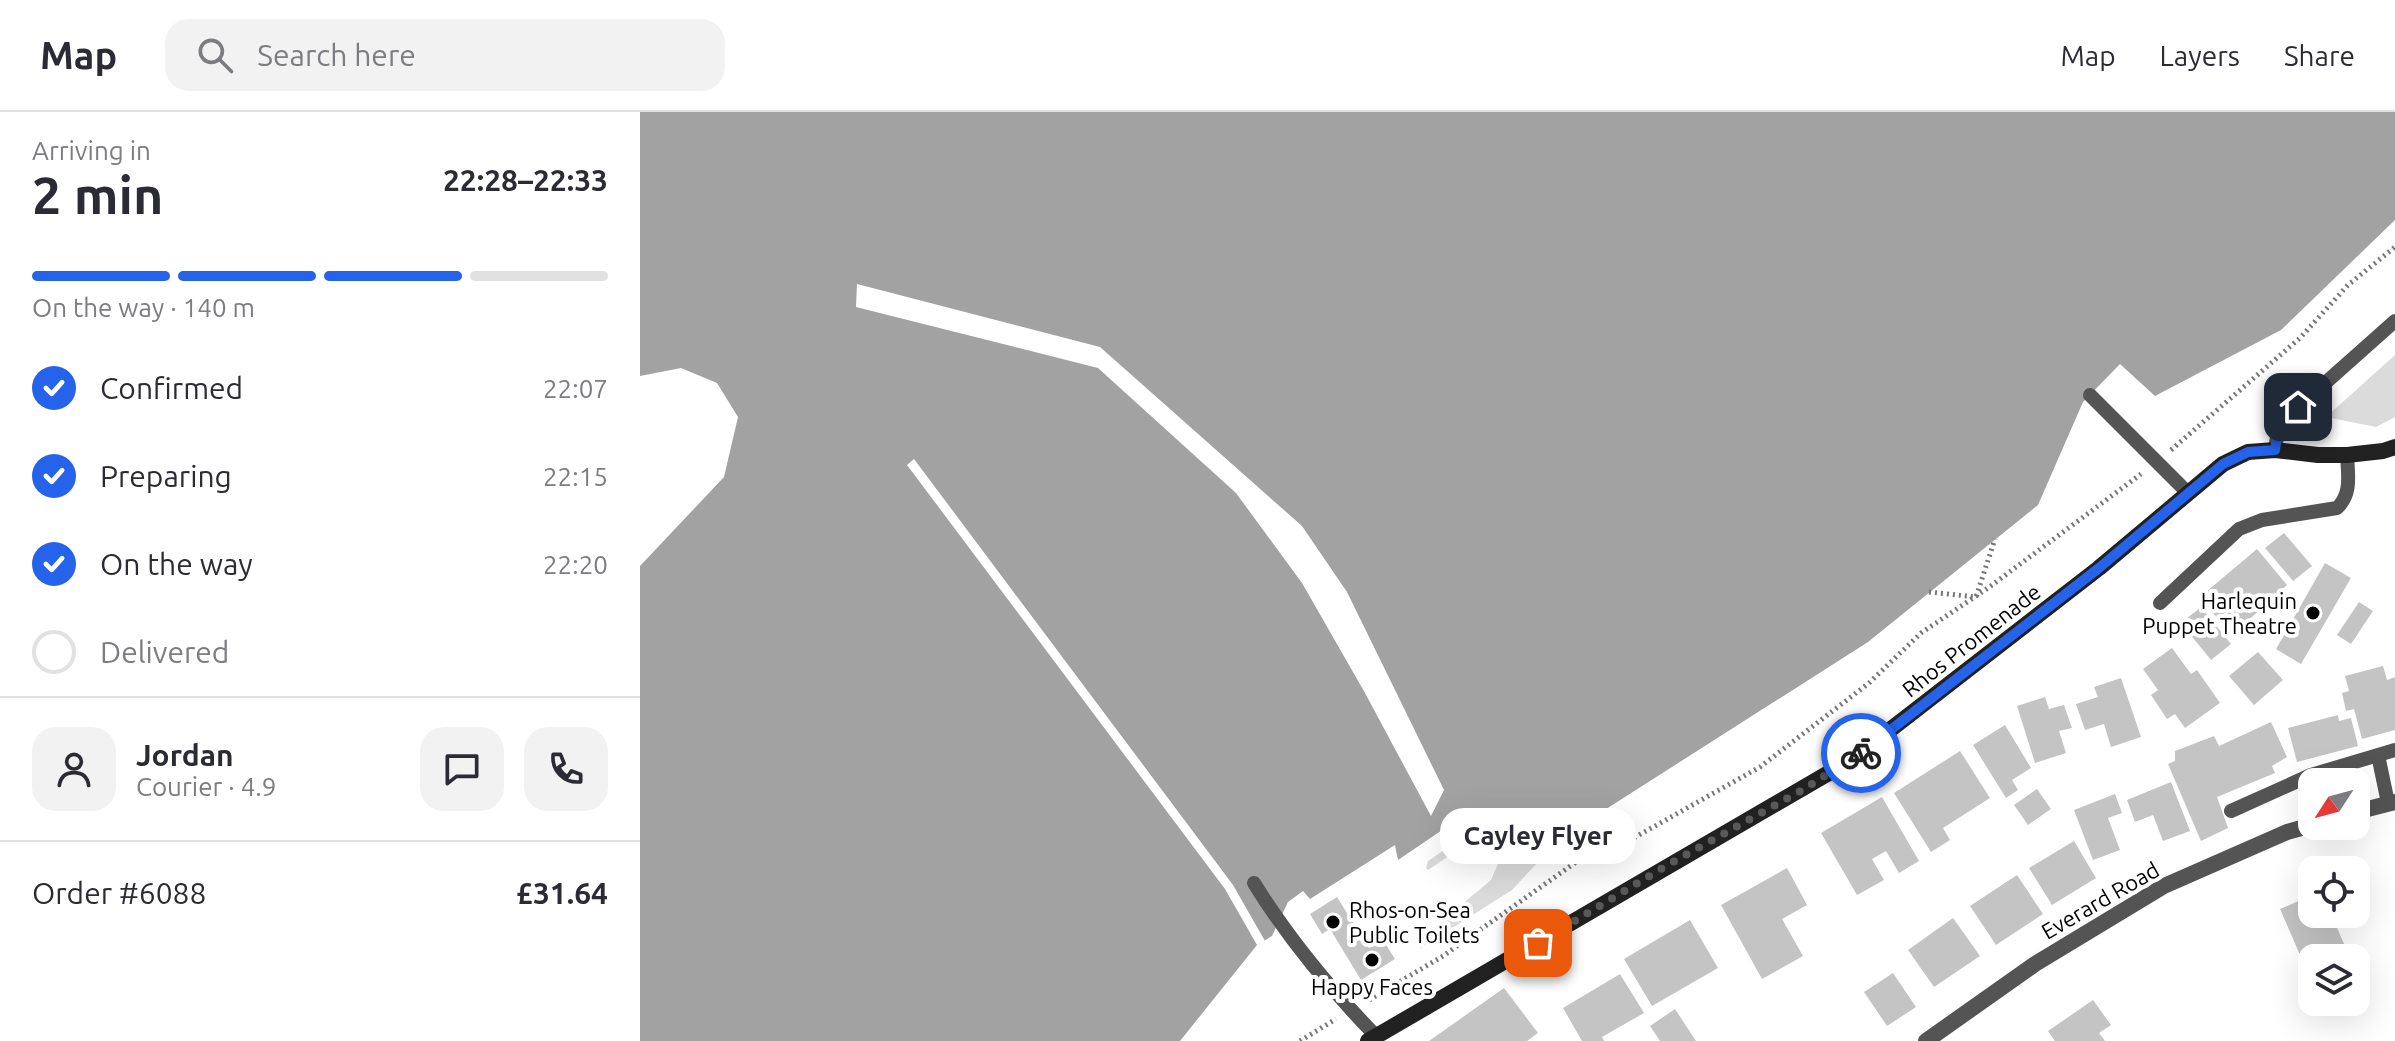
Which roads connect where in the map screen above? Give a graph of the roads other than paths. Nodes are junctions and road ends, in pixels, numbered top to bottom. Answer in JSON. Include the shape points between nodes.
{"nodes":[{"id":1,"x":2395,"y":321,"type":"edge"},
{"id":2,"x":2090,"y":395,"type":"dead end"},
{"id":3,"x":2395,"y":447,"type":"edge"},
{"id":4,"x":2275,"y":450,"type":"junction"},
{"id":5,"x":2347,"y":455,"type":"junction"},
{"id":6,"x":2188,"y":493,"type":"junction"},
{"id":7,"x":2160,"y":603,"type":"dead end"},
{"id":8,"x":2395,"y":750,"type":"edge"},
{"id":9,"x":2378,"y":755,"type":"junction"},
{"id":10,"x":2392,"y":802,"type":"edge"},
{"id":11,"x":2370,"y":808,"type":"edge"},
{"id":12,"x":2231,"y":811,"type":"dead end"},
{"id":13,"x":2298,"y":829,"type":"edge"},
{"id":14,"x":1254,"y":883,"type":"dead end"},
{"id":15,"x":1372,"y":1039,"type":"edge"},
{"id":16,"x":1926,"y":1041,"type":"edge"}],
"edges":[{"from":1,"to":4,"type":"lane","via":[[2279,424]]},
{"from":2,"to":6,"type":"lane"},
{"from":3,"to":5,"type":"street","name":"Rhos Promenade"},
{"from":4,"to":5,"type":"street","name":"Rhos Promenade"},
{"from":4,"to":6,"type":"street","name":"Rhos Promenade","via":[[2248,452],[2223,464]]},
{"from":5,"to":7,"type":"lane","via":[[2346,500],[2337,508],[2239,529]]},
{"from":6,"to":15,"type":"street","name":"Rhos Promenade","via":[[1851,760]]},
{"from":8,"to":9,"type":"lane"},
{"from":9,"to":10,"type":"lane"},
{"from":9,"to":12,"type":"lane","via":[[2311,775]]},
{"from":10,"to":11,"type":"street"},
{"from":13,"to":16,"type":"street","name":"Everard Road","via":[[2164,886],[2035,964]]},
{"from":14,"to":15,"type":"lane"}]}
